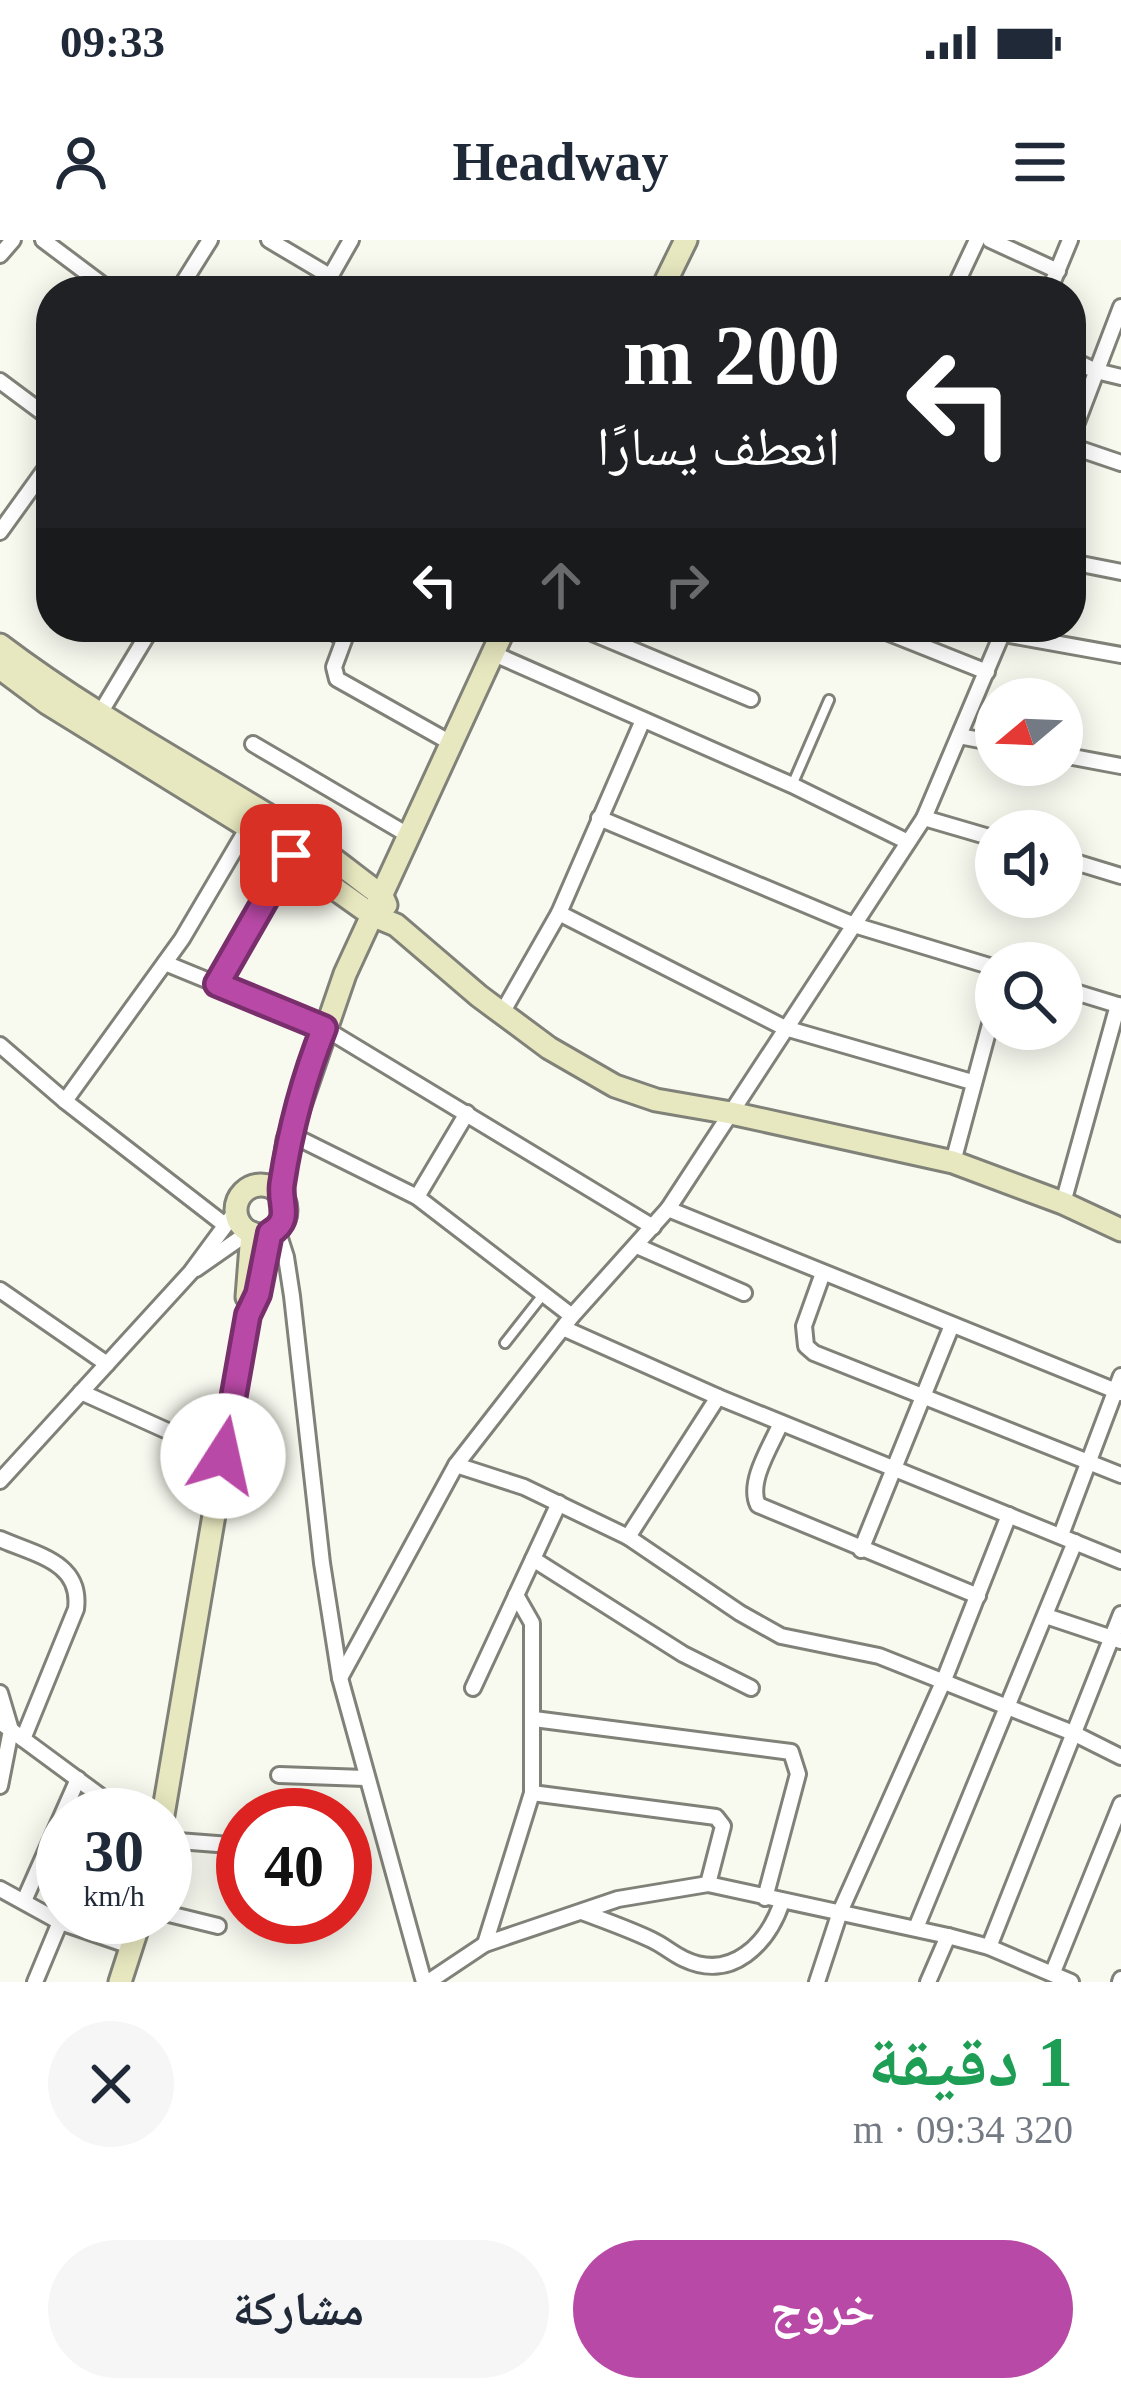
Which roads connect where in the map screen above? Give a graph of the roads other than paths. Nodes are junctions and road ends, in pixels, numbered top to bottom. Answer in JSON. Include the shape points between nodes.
{"nodes":[{"id":1,"x":13,"y":240,"type":"edge"},
{"id":2,"x":43,"y":240,"type":"edge"},
{"id":3,"x":210,"y":240,"type":"edge"},
{"id":4,"x":269,"y":240,"type":"edge"},
{"id":5,"x":351,"y":240,"type":"edge"},
{"id":6,"x":686,"y":240,"type":"edge"},
{"id":7,"x":977,"y":240,"type":"edge"},
{"id":8,"x":990,"y":240,"type":"edge"},
{"id":9,"x":1070,"y":240,"type":"edge"},
{"id":10,"x":0,"y":256,"type":"edge"},
{"id":11,"x":1058,"y":271,"type":"junction"},
{"id":12,"x":328,"y":275,"type":"joint"},
{"id":13,"x":91,"y":276,"type":"edge"},
{"id":14,"x":187,"y":276,"type":"edge"},
{"id":15,"x":668,"y":276,"type":"edge"},
{"id":16,"x":960,"y":276,"type":"edge"},
{"id":17,"x":1056,"y":276,"type":"edge"},
{"id":18,"x":1121,"y":307,"type":"edge"},
{"id":19,"x":1121,"y":345,"type":"edge"},
{"id":20,"x":1086,"y":362,"type":"edge"},
{"id":21,"x":1099,"y":364,"type":"junction"},
{"id":22,"x":1121,"y":376,"type":"edge"},
{"id":23,"x":0,"y":381,"type":"edge"},
{"id":24,"x":1086,"y":388,"type":"edge"},
{"id":25,"x":36,"y":408,"type":"edge"},
{"id":26,"x":1086,"y":449,"type":"edge"},
{"id":27,"x":1121,"y":464,"type":"edge"},
{"id":28,"x":36,"y":481,"type":"edge"},
{"id":29,"x":0,"y":532,"type":"edge"},
{"id":30,"x":1086,"y":565,"type":"edge"},
{"id":31,"x":1121,"y":572,"type":"edge"},
{"id":32,"x":143,"y":642,"type":"edge"},
{"id":33,"x":343,"y":642,"type":"edge"},
{"id":34,"x":498,"y":642,"type":"edge"},
{"id":35,"x":614,"y":642,"type":"edge"},
{"id":36,"x":912,"y":642,"type":"edge"},
{"id":37,"x":1000,"y":642,"type":"edge"},
{"id":38,"x":1058,"y":642,"type":"edge"},
{"id":39,"x":0,"y":645,"type":"edge"},
{"id":40,"x":492,"y":653,"type":"junction"},
{"id":41,"x":1121,"y":655,"type":"edge"},
{"id":42,"x":0,"y":668,"type":"edge"},
{"id":43,"x":987,"y":672,"type":"junction"},
{"id":44,"x":751,"y":700,"type":"dead end"},
{"id":45,"x":830,"y":700,"type":"dead end"},
{"id":46,"x":643,"y":720,"type":"junction"},
{"id":47,"x":95,"y":722,"type":"junction"},
{"id":48,"x":959,"y":736,"type":"junction"},
{"id":49,"x":975,"y":739,"type":"edge"},
{"id":50,"x":451,"y":742,"type":"junction"},
{"id":51,"x":253,"y":744,"type":"dead end"},
{"id":52,"x":1083,"y":759,"type":"edge"},
{"id":53,"x":1121,"y":766,"type":"edge"},
{"id":54,"x":792,"y":785,"type":"junction"},
{"id":55,"x":599,"y":818,"type":"junction"},
{"id":56,"x":924,"y":818,"type":"junction"},
{"id":57,"x":248,"y":827,"type":"junction"},
{"id":58,"x":975,"y":833,"type":"edge"},
{"id":59,"x":408,"y":835,"type":"junction"},
{"id":60,"x":908,"y":842,"type":"junction"},
{"id":61,"x":296,"y":846,"type":"junction"},
{"id":62,"x":1083,"y":864,"type":"edge"},
{"id":63,"x":1121,"y":876,"type":"edge"},
{"id":64,"x":377,"y":906,"type":"junction"},
{"id":65,"x":559,"y":913,"type":"junction"},
{"id":66,"x":854,"y":925,"type":"junction"},
{"id":67,"x":975,"y":962,"type":"edge"},
{"id":68,"x":165,"y":963,"type":"junction"},
{"id":69,"x":217,"y":984,"type":"junction"},
{"id":70,"x":1083,"y":994,"type":"edge"},
{"id":71,"x":1119,"y":1005,"type":"edge"},
{"id":72,"x":502,"y":1012,"type":"junction"},
{"id":73,"x":324,"y":1028,"type":"junction"},
{"id":74,"x":785,"y":1028,"type":"junction"},
{"id":75,"x":0,"y":1045,"type":"edge"},
{"id":76,"x":982,"y":1050,"type":"edge"},
{"id":77,"x":972,"y":1082,"type":"junction"},
{"id":78,"x":64,"y":1101,"type":"junction"},
{"id":79,"x":467,"y":1113,"type":"junction"},
{"id":80,"x":731,"y":1113,"type":"junction"},
{"id":81,"x":289,"y":1137,"type":"junction"},
{"id":82,"x":953,"y":1162,"type":"junction"},
{"id":83,"x":254,"y":1187,"type":"junction"},
{"id":84,"x":280,"y":1195,"type":"junction"},
{"id":85,"x":417,"y":1197,"type":"junction"},
{"id":86,"x":1063,"y":1203,"type":"junction"},
{"id":87,"x":668,"y":1209,"type":"junction"},
{"id":88,"x":230,"y":1218,"type":"junction"},
{"id":89,"x":653,"y":1227,"type":"junction"},
{"id":90,"x":1121,"y":1230,"type":"edge"},
{"id":91,"x":262,"y":1232,"type":"junction"},
{"id":92,"x":637,"y":1246,"type":"junction"},
{"id":93,"x":191,"y":1272,"type":"junction"},
{"id":94,"x":823,"y":1274,"type":"junction"},
{"id":95,"x":0,"y":1290,"type":"edge"},
{"id":96,"x":744,"y":1293,"type":"dead end"},
{"id":97,"x":543,"y":1294,"type":"junction"},
{"id":98,"x":568,"y":1322,"type":"junction"},
{"id":99,"x":952,"y":1325,"type":"junction"},
{"id":100,"x":506,"y":1343,"type":"dead end"},
{"id":101,"x":107,"y":1364,"type":"junction"},
{"id":102,"x":1119,"y":1387,"type":"edge"},
{"id":103,"x":81,"y":1392,"type":"junction"},
{"id":104,"x":718,"y":1397,"type":"junction"},
{"id":105,"x":924,"y":1399,"type":"junction"},
{"id":106,"x":781,"y":1423,"type":"junction"},
{"id":107,"x":223,"y":1456,"type":"junction"},
{"id":108,"x":1090,"y":1462,"type":"junction"},
{"id":109,"x":455,"y":1465,"type":"junction"},
{"id":110,"x":895,"y":1467,"type":"junction"},
{"id":111,"x":1121,"y":1475,"type":"edge"},
{"id":112,"x":0,"y":1481,"type":"edge"},
{"id":113,"x":559,"y":1503,"type":"junction"},
{"id":114,"x":1009,"y":1515,"type":"junction"},
{"id":115,"x":628,"y":1537,"type":"junction"},
{"id":116,"x":1068,"y":1538,"type":"junction"},
{"id":117,"x":0,"y":1539,"type":"edge"},
{"id":118,"x":861,"y":1550,"type":"junction"},
{"id":119,"x":533,"y":1559,"type":"junction"},
{"id":120,"x":1121,"y":1561,"type":"edge"},
{"id":121,"x":516,"y":1595,"type":"junction"},
{"id":122,"x":978,"y":1596,"type":"junction"},
{"id":123,"x":1121,"y":1614,"type":"edge"},
{"id":124,"x":1046,"y":1616,"type":"junction"},
{"id":125,"x":1116,"y":1639,"type":"edge"},
{"id":126,"x":340,"y":1678,"type":"junction"},
{"id":127,"x":944,"y":1680,"type":"junction"},
{"id":128,"x":473,"y":1688,"type":"dead end"},
{"id":129,"x":751,"y":1688,"type":"dead end"},
{"id":130,"x":0,"y":1693,"type":"edge"},
{"id":131,"x":1007,"y":1707,"type":"junction"},
{"id":132,"x":534,"y":1719,"type":"junction"},
{"id":133,"x":11,"y":1730,"type":"edge"},
{"id":134,"x":1073,"y":1733,"type":"junction"},
{"id":135,"x":1121,"y":1757,"type":"edge"},
{"id":136,"x":279,"y":1775,"type":"dead end"},
{"id":137,"x":365,"y":1778,"type":"junction"},
{"id":138,"x":78,"y":1779,"type":"junction"},
{"id":139,"x":0,"y":1786,"type":"edge"},
{"id":140,"x":90,"y":1788,"type":"edge"},
{"id":141,"x":168,"y":1788,"type":"edge"},
{"id":142,"x":532,"y":1793,"type":"junction"},
{"id":143,"x":1121,"y":1804,"type":"edge"},
{"id":144,"x":708,"y":1884,"type":"junction"},
{"id":145,"x":0,"y":1889,"type":"edge"},
{"id":146,"x":765,"y":1898,"type":"junction"},
{"id":147,"x":24,"y":1901,"type":"junction"},
{"id":148,"x":782,"y":1902,"type":"junction"},
{"id":149,"x":36,"y":1908,"type":"edge"},
{"id":150,"x":582,"y":1912,"type":"junction"},
{"id":151,"x":839,"y":1912,"type":"junction"},
{"id":152,"x":916,"y":1928,"type":"junction"},
{"id":153,"x":948,"y":1936,"type":"junction"},
{"id":154,"x":51,"y":1944,"type":"edge"},
{"id":155,"x":124,"y":1944,"type":"edge"},
{"id":156,"x":485,"y":1944,"type":"junction"},
{"id":157,"x":130,"y":1946,"type":"joint"},
{"id":158,"x":989,"y":1947,"type":"junction"},
{"id":159,"x":1052,"y":1972,"type":"junction"},
{"id":160,"x":1033,"y":1976,"type":"edge"},
{"id":161,"x":35,"y":1982,"type":"edge"},
{"id":162,"x":120,"y":1982,"type":"edge"},
{"id":163,"x":426,"y":1982,"type":"edge"},
{"id":164,"x":817,"y":1982,"type":"edge"},
{"id":165,"x":928,"y":1982,"type":"edge"},
{"id":166,"x":1071,"y":1982,"type":"edge"}],
"edges":[{"from":1,"to":10,"type":"street"},
{"from":2,"to":13,"type":"street"},
{"from":3,"to":14,"type":"street"},
{"from":4,"to":12,"type":"street"},
{"from":5,"to":12,"type":"street"},
{"from":6,"to":15,"type":"street"},
{"from":7,"to":16,"type":"street"},
{"from":8,"to":11,"type":"street"},
{"from":9,"to":11,"type":"street"},
{"from":11,"to":17,"type":"street"},
{"from":18,"to":21,"type":"street"},
{"from":19,"to":21,"type":"street"},
{"from":20,"to":21,"type":"street"},
{"from":21,"to":22,"type":"street"},
{"from":21,"to":24,"type":"street"},
{"from":23,"to":25,"type":"street"},
{"from":26,"to":27,"type":"street"},
{"from":28,"to":29,"type":"street"},
{"from":30,"to":31,"type":"street"},
{"from":32,"to":47,"type":"street"},
{"from":33,"to":50,"type":"street","via":[[337,679]]},
{"from":34,"to":40,"type":"street"},
{"from":35,"to":44,"type":"street"},
{"from":36,"to":43,"type":"street"},
{"from":37,"to":43,"type":"street"},
{"from":38,"to":41,"type":"street"},
{"from":39,"to":47,"type":"street"},
{"from":40,"to":46,"type":"street"},
{"from":40,"to":50,"type":"street"},
{"from":42,"to":47,"type":"street"},
{"from":43,"to":48,"type":"street"},
{"from":45,"to":54,"type":"lane"},
{"from":46,"to":54,"type":"street"},
{"from":46,"to":55,"type":"street"},
{"from":47,"to":57,"type":"street"},
{"from":47,"to":61,"type":"street","via":[[195,775]]},
{"from":48,"to":49,"type":"street"},
{"from":48,"to":56,"type":"street"},
{"from":50,"to":59,"type":"street"},
{"from":51,"to":59,"type":"street"},
{"from":52,"to":53,"type":"street"},
{"from":54,"to":60,"type":"street"},
{"from":55,"to":65,"type":"street"},
{"from":55,"to":66,"type":"street"},
{"from":56,"to":58,"type":"street"},
{"from":56,"to":60,"type":"street"},
{"from":57,"to":61,"type":"street"},
{"from":57,"to":68,"type":"street"},
{"from":59,"to":64,"type":"street"},
{"from":60,"to":66,"type":"street"},
{"from":61,"to":64,"type":"street"},
{"from":61,"to":69,"type":"street"},
{"from":62,"to":63,"type":"street"},
{"from":64,"to":72,"type":"street"},
{"from":64,"to":73,"type":"street"},
{"from":65,"to":72,"type":"street"},
{"from":65,"to":74,"type":"street"},
{"from":66,"to":67,"type":"street"},
{"from":66,"to":74,"type":"street"},
{"from":68,"to":69,"type":"street"},
{"from":68,"to":78,"type":"street"},
{"from":69,"to":73,"type":"street"},
{"from":70,"to":71,"type":"street"},
{"from":71,"to":86,"type":"street"},
{"from":72,"to":80,"type":"street","via":[[632,1094]]},
{"from":73,"to":79,"type":"street"},
{"from":73,"to":81,"type":"street"},
{"from":74,"to":77,"type":"street"},
{"from":74,"to":80,"type":"street"},
{"from":75,"to":78,"type":"street"},
{"from":76,"to":77,"type":"street"},
{"from":77,"to":82,"type":"street"},
{"from":78,"to":88,"type":"street"},
{"from":79,"to":85,"type":"street"},
{"from":79,"to":89,"type":"street"},
{"from":80,"to":82,"type":"street"},
{"from":80,"to":87,"type":"street"},
{"from":81,"to":83,"type":"street"},
{"from":81,"to":84,"type":"street"},
{"from":81,"to":85,"type":"street"},
{"from":82,"to":86,"type":"street"},
{"from":83,"to":84,"type":"street"},
{"from":83,"to":88,"type":"street"},
{"from":84,"to":91,"type":"street","via":[[286,1211]]},
{"from":85,"to":97,"type":"street"},
{"from":86,"to":90,"type":"street"},
{"from":87,"to":89,"type":"street"},
{"from":87,"to":94,"type":"street"},
{"from":88,"to":91,"type":"street"},
{"from":88,"to":93,"type":"street"},
{"from":89,"to":92,"type":"street"},
{"from":91,"to":93,"type":"street"},
{"from":91,"to":107,"type":"street","via":[[258,1294]]},
{"from":91,"to":126,"type":"street","via":[[286,1257]]},
{"from":92,"to":96,"type":"street"},
{"from":92,"to":98,"type":"street"},
{"from":93,"to":101,"type":"street"},
{"from":94,"to":99,"type":"street"},
{"from":94,"to":105,"type":"street","via":[[804,1326],[806,1346]]},
{"from":95,"to":101,"type":"street"},
{"from":97,"to":98,"type":"street"},
{"from":97,"to":100,"type":"lane"},
{"from":98,"to":104,"type":"street"},
{"from":98,"to":109,"type":"street"},
{"from":99,"to":102,"type":"street"},
{"from":99,"to":105,"type":"street"},
{"from":101,"to":103,"type":"street"},
{"from":102,"to":108,"type":"street"},
{"from":103,"to":107,"type":"street"},
{"from":103,"to":112,"type":"street"},
{"from":104,"to":106,"type":"street"},
{"from":104,"to":115,"type":"street"},
{"from":105,"to":108,"type":"street"},
{"from":105,"to":110,"type":"street"},
{"from":106,"to":110,"type":"street"},
{"from":106,"to":118,"type":"street","via":[[754,1502]]},
{"from":107,"to":141,"type":"street"},
{"from":108,"to":111,"type":"street"},
{"from":108,"to":116,"type":"street"},
{"from":109,"to":113,"type":"street"},
{"from":109,"to":126,"type":"street"},
{"from":110,"to":114,"type":"street"},
{"from":110,"to":118,"type":"street"},
{"from":113,"to":115,"type":"street"},
{"from":113,"to":119,"type":"street"},
{"from":114,"to":116,"type":"street"},
{"from":114,"to":122,"type":"street"},
{"from":115,"to":127,"type":"street","via":[[781,1636],[879,1656]]},
{"from":116,"to":120,"type":"street"},
{"from":116,"to":124,"type":"street"},
{"from":117,"to":133,"type":"street","via":[[62,1565],[77,1593],[76,1610]]},
{"from":118,"to":122,"type":"street"},
{"from":119,"to":121,"type":"street"},
{"from":119,"to":129,"type":"street"},
{"from":121,"to":128,"type":"street"},
{"from":121,"to":132,"type":"street","via":[[532,1623]]},
{"from":122,"to":127,"type":"street"},
{"from":123,"to":125,"type":"street"},
{"from":124,"to":125,"type":"street"},
{"from":124,"to":131,"type":"street"},
{"from":125,"to":134,"type":"street"},
{"from":126,"to":137,"type":"street"},
{"from":127,"to":131,"type":"street"},
{"from":127,"to":151,"type":"street"},
{"from":130,"to":133,"type":"street"},
{"from":131,"to":134,"type":"street"},
{"from":131,"to":152,"type":"street"},
{"from":132,"to":142,"type":"street"},
{"from":132,"to":146,"type":"street","via":[[791,1752],[798,1774]]},
{"from":133,"to":138,"type":"street"},
{"from":133,"to":139,"type":"street"},
{"from":134,"to":135,"type":"street"},
{"from":134,"to":158,"type":"street"},
{"from":136,"to":137,"type":"street"},
{"from":137,"to":163,"type":"street"},
{"from":138,"to":140,"type":"street"},
{"from":138,"to":147,"type":"street"},
{"from":142,"to":144,"type":"street","via":[[716,1817],[724,1826]]},
{"from":142,"to":156,"type":"street"},
{"from":143,"to":159,"type":"street"},
{"from":144,"to":146,"type":"street"},
{"from":144,"to":150,"type":"street"},
{"from":145,"to":147,"type":"street"},
{"from":146,"to":148,"type":"street"},
{"from":147,"to":149,"type":"street"},
{"from":148,"to":150,"type":"street","via":[[755,1950],[710,1967]]},
{"from":148,"to":151,"type":"street"},
{"from":150,"to":156,"type":"street"},
{"from":151,"to":152,"type":"street"},
{"from":151,"to":164,"type":"street"},
{"from":152,"to":153,"type":"street"},
{"from":153,"to":158,"type":"street"},
{"from":153,"to":165,"type":"street"},
{"from":154,"to":161,"type":"street"},
{"from":155,"to":157,"type":"street"},
{"from":156,"to":163,"type":"street"},
{"from":157,"to":162,"type":"street"},
{"from":158,"to":160,"type":"street"},
{"from":159,"to":160,"type":"street"},
{"from":159,"to":166,"type":"street"}]}
